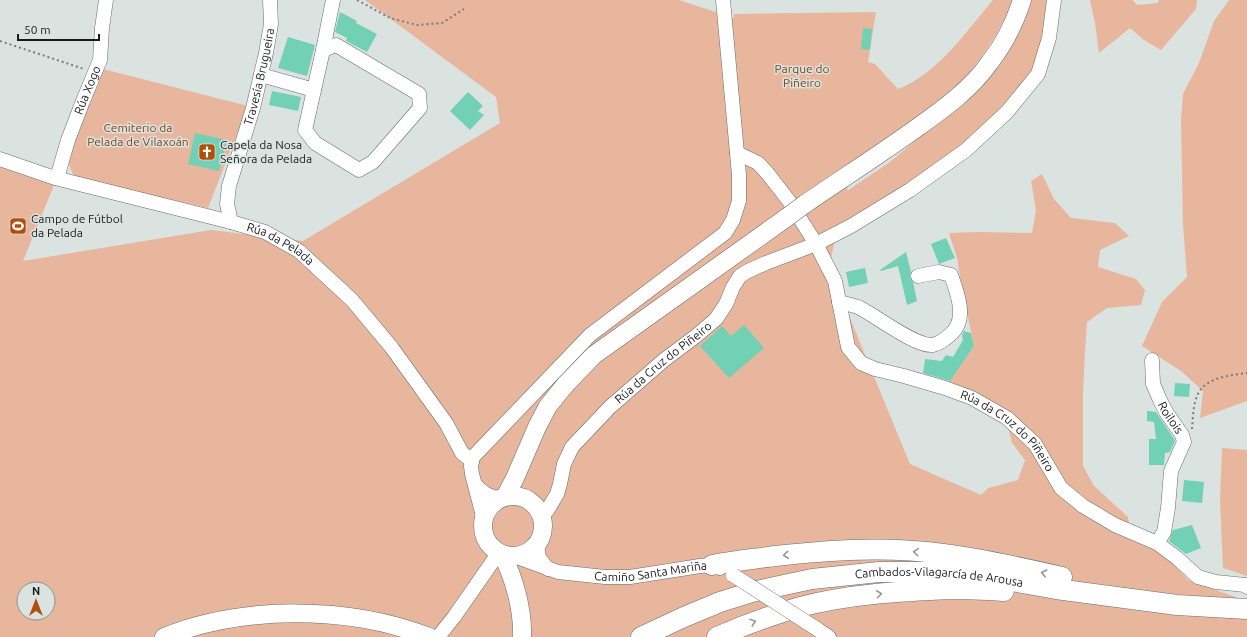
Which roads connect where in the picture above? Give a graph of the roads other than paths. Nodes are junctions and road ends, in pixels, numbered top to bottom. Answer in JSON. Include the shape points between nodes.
{"nodes":[{"id":1,"x":106,"y":0,"type":"edge"},
{"id":2,"x":270,"y":0,"type":"edge"},
{"id":3,"x":280,"y":0,"type":"edge"},
{"id":4,"x":333,"y":0,"type":"edge"},
{"id":5,"x":723,"y":0,"type":"edge"},
{"id":6,"x":1022,"y":0,"type":"edge"},
{"id":7,"x":1054,"y":0,"type":"edge"},
{"id":8,"x":271,"y":24,"type":"junction"},
{"id":9,"x":323,"y":50,"type":"junction"},
{"id":10,"x":261,"y":75,"type":"junction"},
{"id":11,"x":314,"y":90,"type":"junction"},
{"id":12,"x":737,"y":153,"type":"junction"},
{"id":13,"x":0,"y":159,"type":"edge"},
{"id":14,"x":57,"y":178,"type":"junction"},
{"id":15,"x":231,"y":222,"type":"junction"},
{"id":16,"x":816,"y":244,"type":"junction"},
{"id":17,"x":918,"y":276,"type":"dead end"},
{"id":18,"x":839,"y":302,"type":"junction"},
{"id":19,"x":1152,"y":360,"type":"dead end"},
{"id":20,"x":531,"y":442,"type":"junction"},
{"id":21,"x":472,"y":461,"type":"junction"},
{"id":22,"x":475,"y":484,"type":"junction"},
{"id":23,"x":502,"y":498,"type":"junction"},
{"id":24,"x":529,"y":500,"type":"junction"},
{"id":25,"x":541,"y":515,"type":"junction"},
{"id":26,"x":484,"y":520,"type":"junction"},
{"id":27,"x":1158,"y":543,"type":"junction"},
{"id":28,"x":516,"y":553,"type":"junction"},
{"id":29,"x":712,"y":565,"type":"junction"},
{"id":30,"x":1247,"y":587,"type":"edge"},
{"id":31,"x":1177,"y":605,"type":"junction"},
{"id":32,"x":1244,"y":609,"type":"edge"},
{"id":33,"x":345,"y":616,"type":"junction"},
{"id":34,"x":524,"y":635,"type":"edge"},
{"id":35,"x":164,"y":637,"type":"edge"},
{"id":36,"x":402,"y":637,"type":"edge"},
{"id":37,"x":429,"y":637,"type":"edge"},
{"id":38,"x":438,"y":637,"type":"edge"},
{"id":39,"x":640,"y":637,"type":"edge"},
{"id":40,"x":717,"y":637,"type":"edge"},
{"id":41,"x":829,"y":637,"type":"edge"}],
"edges":[{"from":1,"to":14,"type":"street","name":"Rúa Xogo","via":[[100,60],[68,140]]},
{"from":2,"to":8,"type":"street","name":"Travesía Brugueira"},
{"from":3,"to":8,"type":"street"},
{"from":4,"to":9,"type":"street"},
{"from":5,"to":12,"type":"street"},
{"from":6,"to":20,"type":"main road","bridge":true,"via":[[1004,40],[990,63],[971,85],[934,116],[805,204],[594,355],[548,406]]},
{"from":7,"to":16,"type":"street","name":"Rúa da Cruz do Piñeiro","via":[[1049,38],[1038,74],[1008,112],[966,150],[910,190]]},
{"from":8,"to":10,"type":"street","name":"Travesía Brugueira"},
{"from":9,"to":11,"type":"street"},
{"from":9,"to":11,"type":"street","via":[[336,45],[343,48],[419,94],[420,108],[373,162],[359,170],[315,143],[305,130]]},
{"from":10,"to":11,"type":"street"},
{"from":10,"to":15,"type":"street","name":"Travesía Brugueira","via":[[229,186],[227,204]]},
{"from":12,"to":16,"type":"street","name":"Rúa da Cruz do Piñeiro","via":[[758,163],[768,174],[789,201]]},
{"from":12,"to":21,"type":"street","via":[[739,201],[725,233],[590,335],[479,450]]},
{"from":13,"to":14,"type":"street","name":"Rúa da Pelada"},
{"from":14,"to":15,"type":"street","name":"Rúa da Pelada"},
{"from":15,"to":21,"type":"street","name":"Rúa da Pelada","via":[[266,232],[299,251],[352,300],[392,348],[446,423],[462,453]]},
{"from":16,"to":18,"type":"street","name":"Rúa da Cruz do Piñeiro","via":[[835,281]]},
{"from":16,"to":25,"type":"street","name":"Rúa da Cruz do Piñeiro","via":[[766,262],[740,276],[732,286],[726,304],[716,319],[610,407],[572,447],[564,464],[557,494],[547,511]]},
{"from":17,"to":18,"type":"street","via":[[939,272],[951,275],[957,293],[961,317],[956,329],[945,340],[932,345],[908,337],[858,307]]},
{"from":18,"to":27,"type":"street","name":"Rúa da Cruz do Piñeiro","via":[[848,347],[861,363],[972,398],[1007,418],[1035,444],[1062,488],[1083,506],[1115,526]]},
{"from":19,"to":27,"type":"street","name":"Roilois","via":[[1153,384],[1184,442],[1171,471],[1164,532]]},
{"from":20,"to":23,"type":"main road","via":[[515,478]]},
{"from":20,"to":24,"type":"main road","via":[[526,459]]},
{"from":21,"to":22,"type":"street"},
{"from":22,"to":23,"type":"street","via":[[489,496]]},
{"from":22,"to":26,"type":"street"},
{"from":23,"to":24,"type":"main road","via":[[518,496]]},
{"from":23,"to":26,"type":"main road","via":[[491,506]]},
{"from":24,"to":25,"type":"main road"},
{"from":25,"to":28,"type":"main road","via":[[542,534]]},
{"from":26,"to":28,"type":"main road","via":[[484,532],[488,543]]},
{"from":27,"to":30,"type":"street","name":"Rúa da Cruz do Piñeiro","via":[[1198,577]]},
{"from":28,"to":29,"type":"street","name":"Camiño Santa Mariña","via":[[539,558],[548,569],[558,572],[605,577],[630,577]]},
{"from":28,"to":34,"type":"main road","via":[[510,569]]},
{"from":28,"to":38,"type":"street","via":[[493,561]]},
{"from":31,"to":29,"type":"highway","one_way":true,"via":[[1003,564],[942,554],[890,550],[837,550]]},
{"from":29,"to":41,"type":"street","name":"Camiño Santa Mariña","bridge":true,"via":[[733,575]]},
{"from":31,"to":32,"type":"highway","name":"Cambados-Vilagarcía de Arousa"},
{"from":31,"to":39,"type":"highway","name":"Cambados-Vilagarcía de Arousa","via":[[980,576],[938,572],[880,572],[812,579],[752,592],[720,602]]},
{"from":40,"to":31,"type":"highway","one_way":true,"via":[[741,626],[800,607],[894,592],[954,589],[1011,591],[1127,608]]},
{"from":33,"to":35,"type":"main road","via":[[305,613],[257,615],[212,622]]},
{"from":33,"to":36,"type":"main road","via":[[369,628]]},
{"from":33,"to":37,"type":"main road"}]}
